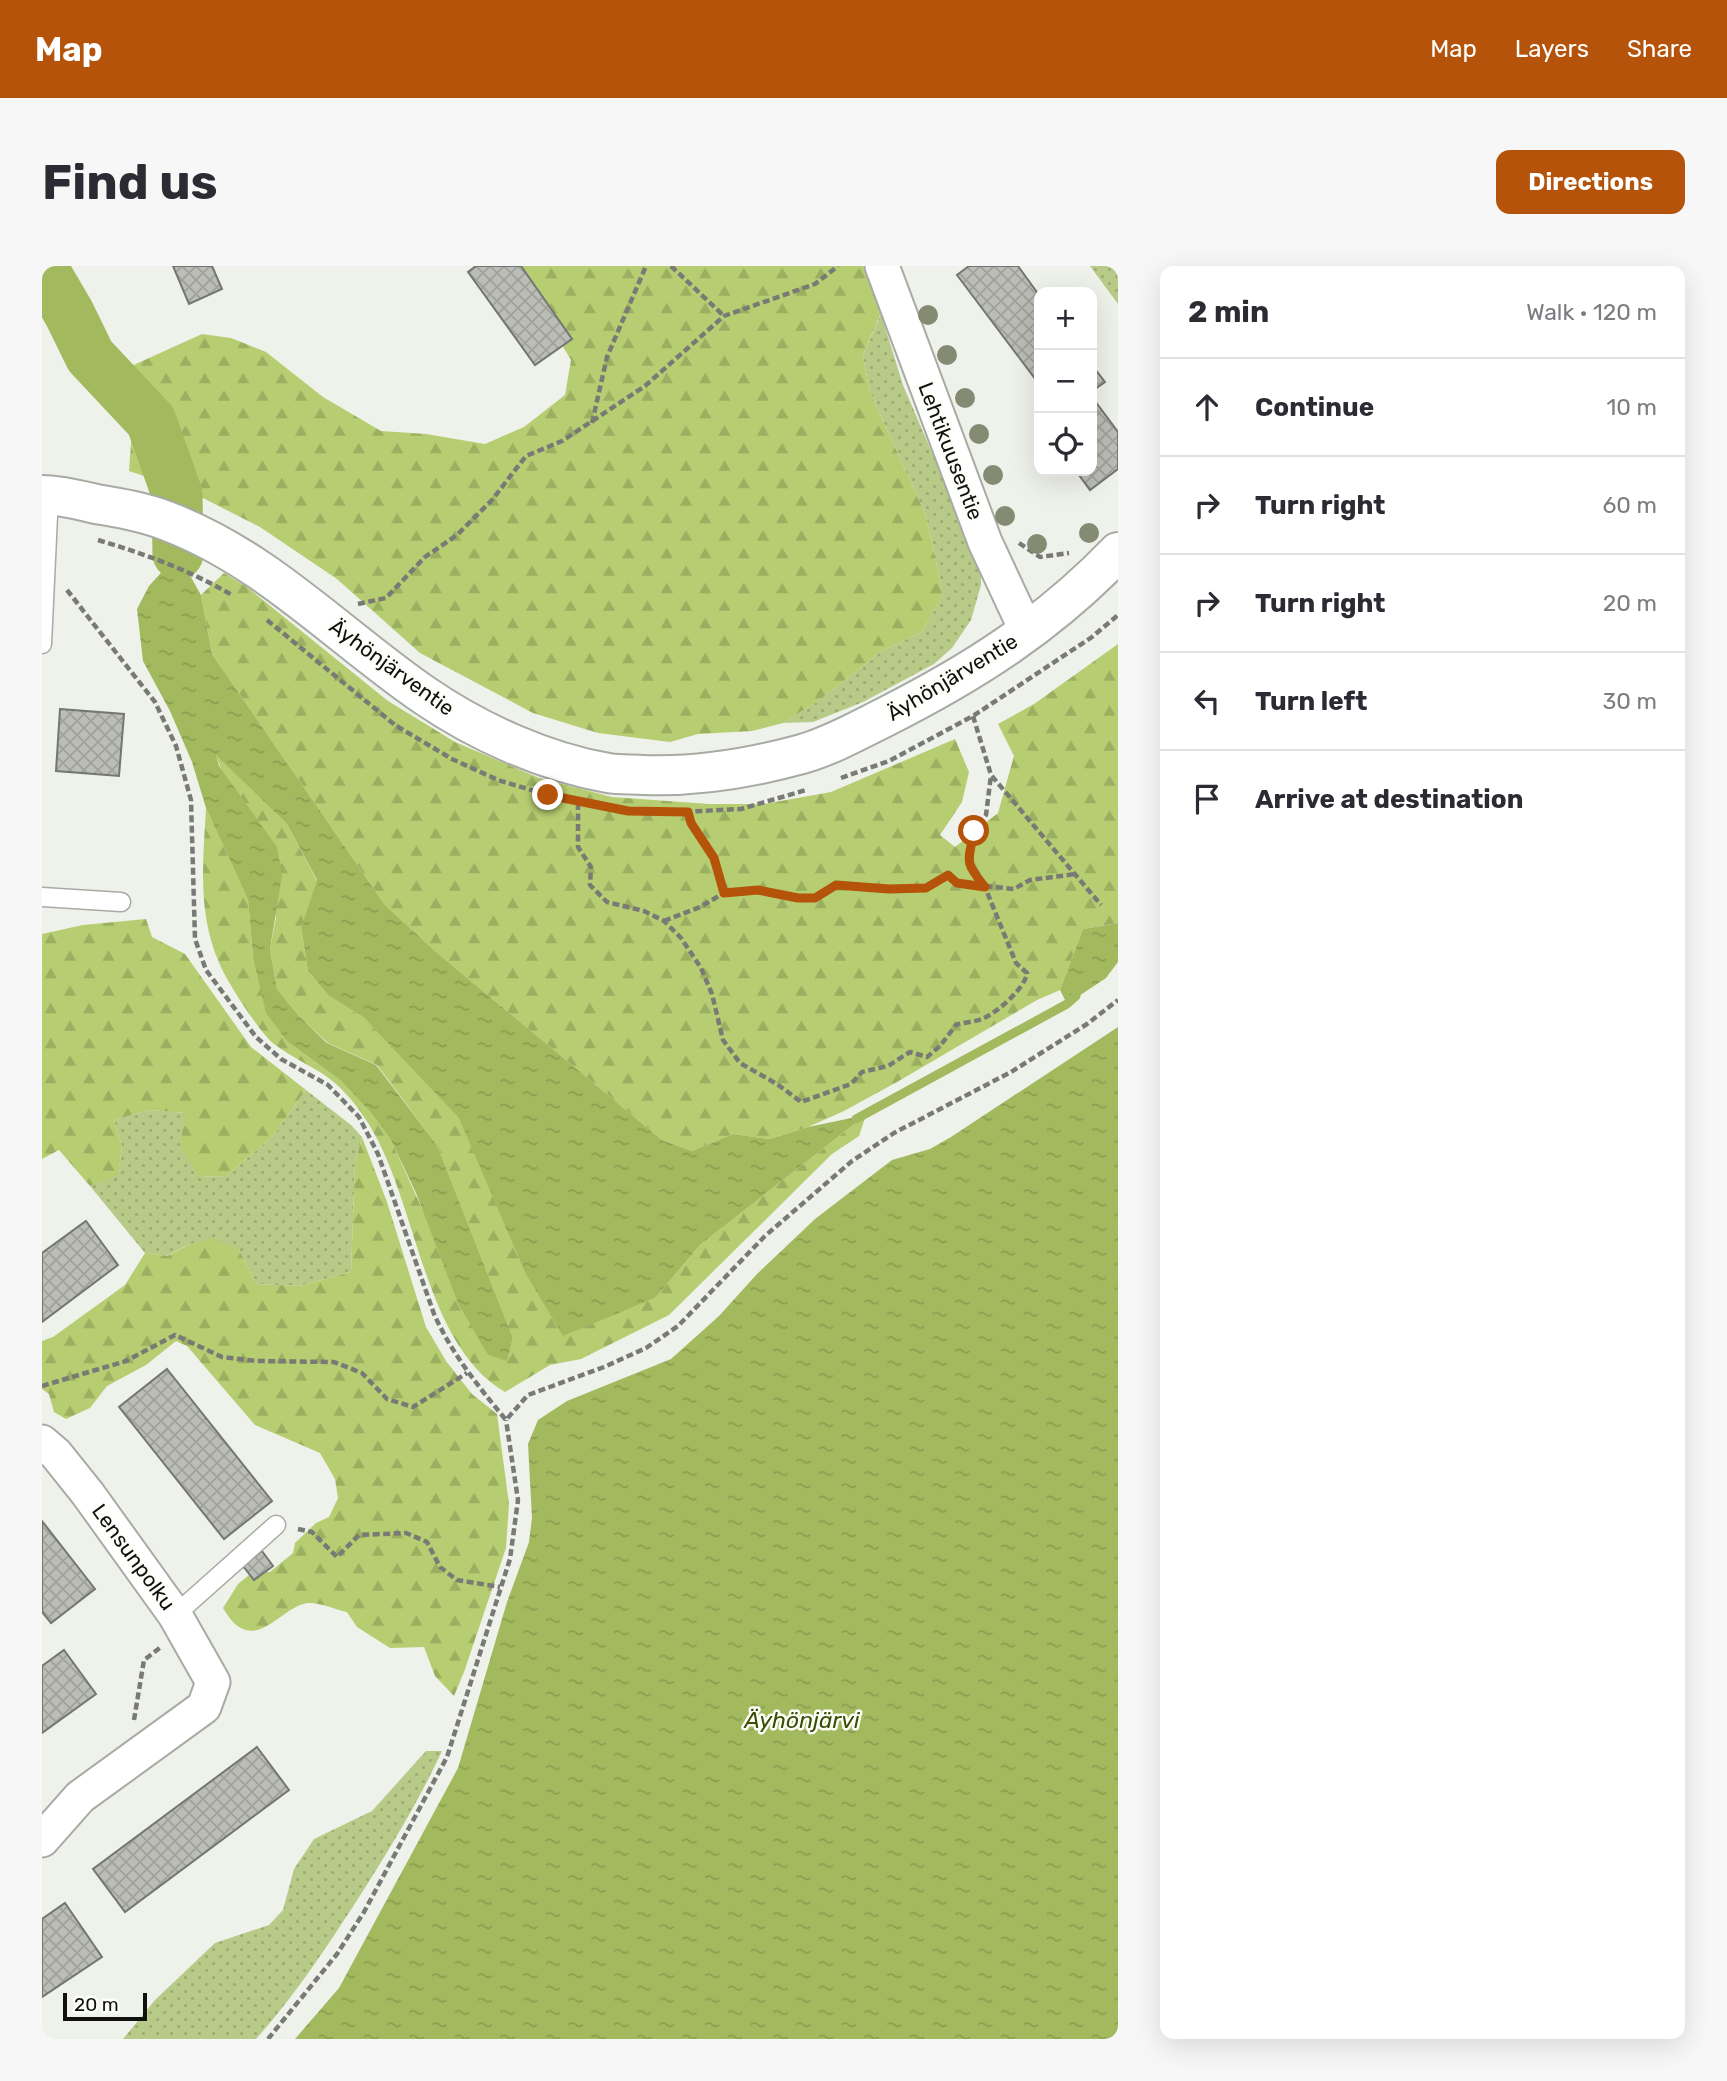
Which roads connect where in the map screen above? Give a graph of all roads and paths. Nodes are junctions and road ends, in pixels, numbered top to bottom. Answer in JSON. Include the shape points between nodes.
{"nodes":[{"id":1,"x":646,"y":266,"type":"edge"},
{"id":2,"x":671,"y":266,"type":"edge"},
{"id":3,"x":838,"y":266,"type":"edge"},
{"id":4,"x":883,"y":266,"type":"edge"},
{"id":5,"x":724,"y":316,"type":"junction"},
{"id":6,"x":592,"y":423,"type":"junction"},
{"id":7,"x":46,"y":495,"type":"edge"},
{"id":8,"x":1011,"y":538,"type":"dead end"},
{"id":9,"x":140,"y":552,"type":"dead end"},
{"id":10,"x":47,"y":563,"type":"junction"},
{"id":11,"x":1106,"y":564,"type":"edge"},
{"id":12,"x":242,"y":602,"type":"dead end"},
{"id":13,"x":320,"y":613,"type":"junction"},
{"id":14,"x":261,"y":615,"type":"dead end"},
{"id":15,"x":1118,"y":615,"type":"edge"},
{"id":16,"x":1027,"y":632,"type":"junction"},
{"id":17,"x":42,"y":644,"type":"edge"},
{"id":18,"x":973,"y":716,"type":"junction"},
{"id":19,"x":991,"y":775,"type":"junction"},
{"id":20,"x":840,"y":779,"type":"dead end"},
{"id":21,"x":815,"y":788,"type":"dead end"},
{"id":22,"x":548,"y":795,"type":"dead end"},
{"id":23,"x":568,"y":800,"type":"dead end"},
{"id":24,"x":578,"y":803,"type":"junction"},
{"id":25,"x":590,"y":805,"type":"dead end"},
{"id":26,"x":615,"y":809,"type":"dead end"},
{"id":27,"x":688,"y":812,"type":"junction"},
{"id":28,"x":1076,"y":874,"type":"junction"},
{"id":29,"x":985,"y":887,"type":"junction"},
{"id":30,"x":724,"y":893,"type":"junction"},
{"id":31,"x":42,"y":897,"type":"edge"},
{"id":32,"x":121,"y":902,"type":"dead end"},
{"id":33,"x":1101,"y":905,"type":"dead end"},
{"id":34,"x":664,"y":921,"type":"junction"},
{"id":35,"x":1118,"y":1000,"type":"edge"},
{"id":36,"x":467,"y":1373,"type":"junction"},
{"id":37,"x":42,"y":1386,"type":"edge"},
{"id":38,"x":506,"y":1420,"type":"junction"},
{"id":39,"x":42,"y":1441,"type":"edge"},
{"id":40,"x":276,"y":1525,"type":"joint"},
{"id":41,"x":500,"y":1587,"type":"junction"},
{"id":42,"x":179,"y":1622,"type":"junction"},
{"id":43,"x":133,"y":1722,"type":"dead end"},
{"id":44,"x":42,"y":1840,"type":"edge"},
{"id":45,"x":268,"y":2039,"type":"edge"}],
"edges":[{"from":1,"to":6,"type":"path","via":[[607,357]]},
{"from":2,"to":5,"type":"path"},
{"from":3,"to":5,"type":"path","via":[[815,284]]},
{"from":4,"to":16,"type":"street","name":"Lehtikuusentie","via":[[985,542]]},
{"from":5,"to":6,"type":"path","via":[[645,386]]},
{"from":6,"to":13,"type":"path","via":[[526,456],[492,500],[457,535],[425,557],[386,598]]},
{"from":7,"to":10,"type":"lane"},
{"from":7,"to":13,"type":"main road","name":"Äyhönjärventie","via":[[167,521],[246,560]]},
{"from":8,"to":11,"type":"path","via":[[1040,557],[1068,552]]},
{"from":9,"to":12,"type":"path","via":[[202,578]]},
{"from":10,"to":17,"type":"lane"},
{"from":10,"to":36,"type":"path","via":[[155,702],[176,746],[191,800],[195,939],[206,970],[256,1037],[281,1059],[328,1086],[359,1116],[378,1154],[433,1314]]},
{"from":11,"to":16,"type":"main road","name":"Äyhönjärventie"},
{"from":13,"to":16,"type":"main road","name":"Äyhönjärventie","via":[[426,696],[492,736],[609,773],[678,776],[805,754],[938,690]]},
{"from":14,"to":22,"type":"path","via":[[394,725],[498,780]]},
{"from":15,"to":18,"type":"path"},
{"from":18,"to":19,"type":"path"},
{"from":18,"to":20,"type":"path","via":[[889,761]]},
{"from":19,"to":28,"type":"path"},
{"from":19,"to":29,"type":"path","via":[[986,815],[974,831],[969,858],[970,868]]},
{"from":21,"to":27,"type":"path","via":[[741,809]]},
{"from":23,"to":24,"type":"path"},
{"from":24,"to":25,"type":"path"},
{"from":24,"to":34,"type":"path","via":[[578,847],[591,867],[590,885],[607,902]]},
{"from":26,"to":27,"type":"path"},
{"from":27,"to":30,"type":"path","via":[[714,858]]},
{"from":28,"to":29,"type":"path","via":[[1030,880],[1014,889]]},
{"from":28,"to":33,"type":"path"},
{"from":29,"to":30,"type":"path","via":[[957,883],[948,875],[926,888],[836,885],[815,898],[758,890]]},
{"from":29,"to":34,"type":"path","via":[[1016,963],[1027,973],[1026,983],[985,1018],[956,1025],[927,1057],[910,1052],[888,1066],[862,1072],[850,1084],[802,1102],[734,1056],[723,1040],[701,968]]},
{"from":30,"to":34,"type":"path"},
{"from":31,"to":32,"type":"lane"},
{"from":35,"to":38,"type":"path","via":[[1010,1072],[894,1133],[852,1161],[765,1236],[678,1326],[657,1341],[604,1367],[528,1395]]},
{"from":36,"to":37,"type":"path","via":[[413,1407],[387,1399],[362,1373],[334,1362],[222,1357],[175,1335],[126,1361]]},
{"from":36,"to":38,"type":"path"},
{"from":38,"to":41,"type":"path","via":[[518,1500],[510,1559]]},
{"from":39,"to":42,"type":"street","name":"Lensunpolku","via":[[88,1493]]},
{"from":40,"to":41,"type":"path","via":[[312,1532],[337,1557],[359,1535],[406,1533],[428,1542],[440,1567],[457,1580]]},
{"from":40,"to":42,"type":"lane"},
{"from":41,"to":45,"type":"path","via":[[447,1757],[364,1912],[337,1954]]},
{"from":42,"to":43,"type":"path","via":[[144,1660]]},
{"from":42,"to":44,"type":"street","name":"Lensunpolku","via":[[212,1682],[204,1707],[80,1797]]}]}
